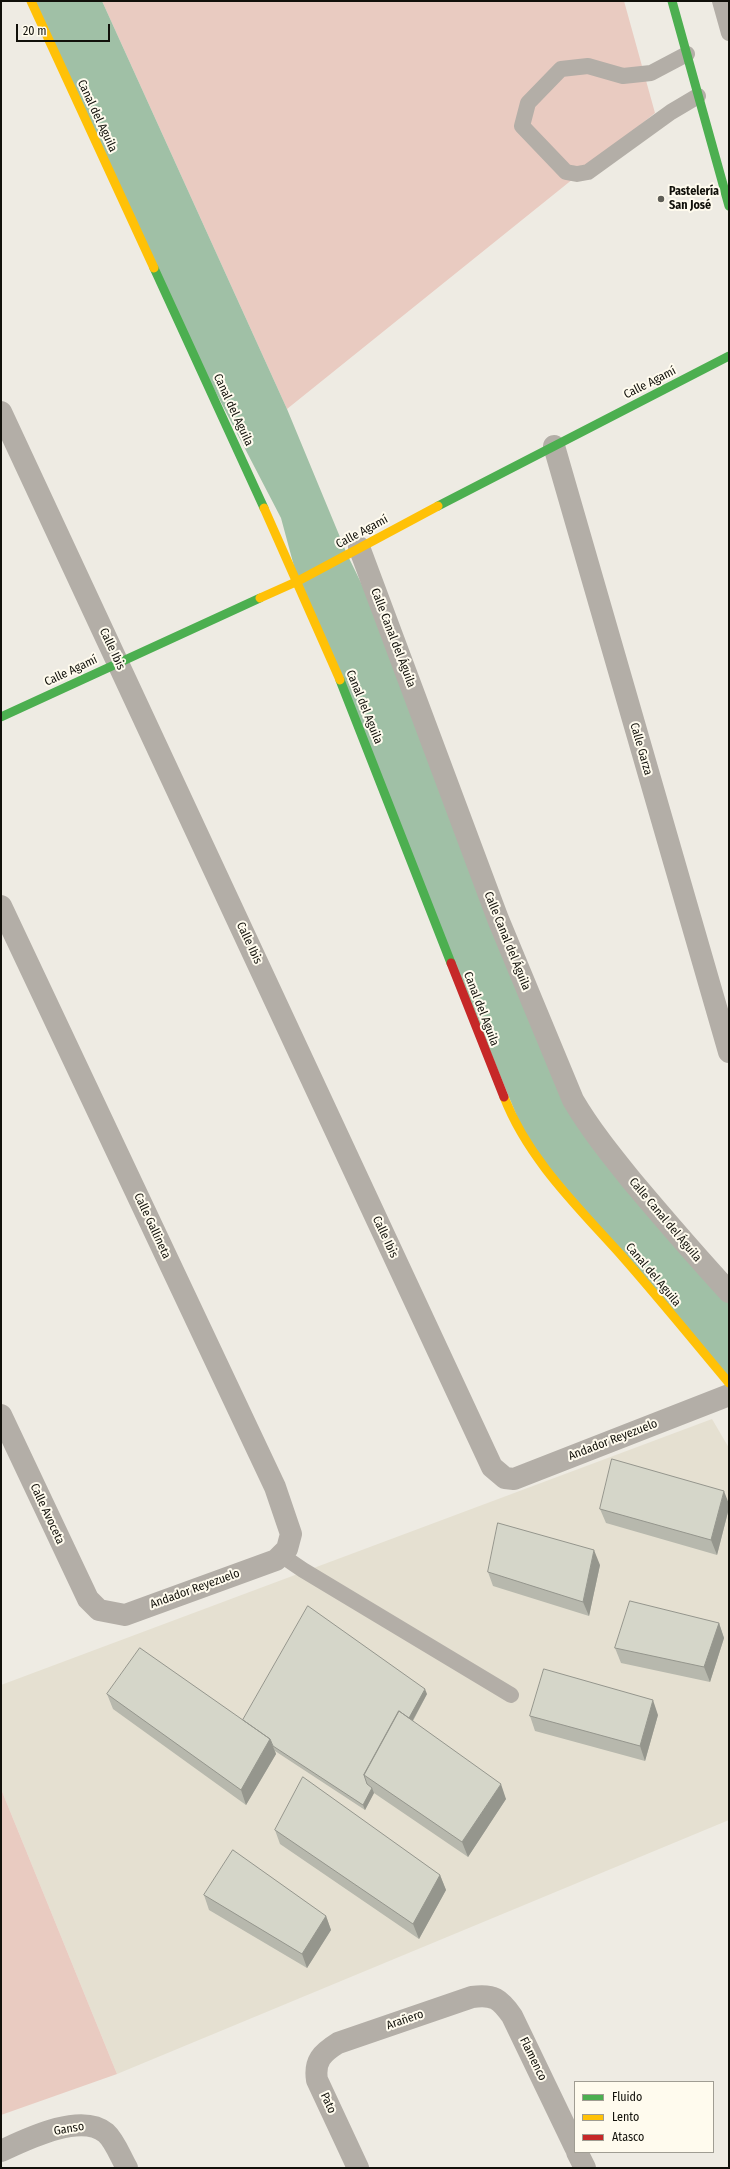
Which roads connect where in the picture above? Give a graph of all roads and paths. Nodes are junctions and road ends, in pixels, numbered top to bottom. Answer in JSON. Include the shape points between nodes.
{"nodes":[{"id":1,"x":31,"y":1,"type":"edge"},
{"id":2,"x":672,"y":1,"type":"edge"},
{"id":3,"x":720,"y":1,"type":"edge"},
{"id":4,"x":729,"y":33,"type":"edge"},
{"id":5,"x":687,"y":54,"type":"junction"},
{"id":6,"x":698,"y":96,"type":"junction"},
{"id":7,"x":729,"y":206,"type":"edge"},
{"id":8,"x":729,"y":356,"type":"edge"},
{"id":9,"x":1,"y":412,"type":"edge"},
{"id":10,"x":554,"y":446,"type":"junction"},
{"id":11,"x":353,"y":551,"type":"junction"},
{"id":12,"x":298,"y":581,"type":"junction"},
{"id":13,"x":118,"y":662,"type":"junction"},
{"id":14,"x":1,"y":717,"type":"edge"},
{"id":15,"x":1,"y":906,"type":"edge"},
{"id":16,"x":729,"y":1052,"type":"edge"},
{"id":17,"x":729,"y":1292,"type":"edge"},
{"id":18,"x":729,"y":1383,"type":"edge"},
{"id":19,"x":729,"y":1395,"type":"edge"},
{"id":20,"x":1,"y":1414,"type":"edge"},
{"id":21,"x":498,"y":1474,"type":"joint"},
{"id":22,"x":284,"y":1552,"type":"junction"},
{"id":23,"x":99,"y":1610,"type":"joint"},
{"id":24,"x":511,"y":1695,"type":"dead end"},
{"id":25,"x":472,"y":1997,"type":"joint"},
{"id":26,"x":338,"y":2043,"type":"joint"},
{"id":27,"x":574,"y":2145,"type":"edge"},
{"id":28,"x":1,"y":2150,"type":"edge"},
{"id":29,"x":578,"y":2153,"type":"edge"},
{"id":30,"x":127,"y":2168,"type":"edge"},
{"id":31,"x":358,"y":2168,"type":"edge"},
{"id":32,"x":585,"y":2168,"type":"edge"}],
"edges":[{"from":1,"to":12,"type":"street","name":"Canal del Aguila"},
{"from":2,"to":5,"type":"street"},
{"from":3,"to":4,"type":"lane"},
{"from":5,"to":6,"type":"street"},
{"from":5,"to":6,"type":"lane","via":[[651,73],[644,74],[623,76],[588,66],[561,69],[528,103],[522,126],[566,172],[577,174],[588,172],[671,112]]},
{"from":6,"to":7,"type":"street"},
{"from":8,"to":10,"type":"street","name":"Calle Agamí"},
{"from":9,"to":13,"type":"street","name":"Calle Ibis"},
{"from":10,"to":11,"type":"street","name":"Calle Agamí"},
{"from":10,"to":16,"type":"street","name":"Calle Garza"},
{"from":11,"to":12,"type":"street","name":"Calle Agamí"},
{"from":11,"to":17,"type":"street","name":"Calle Canal del Águila","via":[[498,919],[573,1100],[587,1125],[676,1234]]},
{"from":12,"to":13,"type":"street","name":"Calle Agamí"},
{"from":12,"to":18,"type":"street","name":"Canal del Aguila","via":[[343,687],[488,1059],[516,1121],[549,1175]]},
{"from":13,"to":14,"type":"street","name":"Calle Agamí"},
{"from":13,"to":21,"type":"street","name":"Calle Ibis","via":[[492,1467]]},
{"from":15,"to":22,"type":"street","name":"Calle Gallineta","via":[[275,1487],[291,1534]]},
{"from":19,"to":21,"type":"street","name":"Andador Reyezuelo","via":[[514,1479]]},
{"from":20,"to":23,"type":"street","name":"Calle Avoceta","via":[[72,1568],[88,1599]]},
{"from":22,"to":23,"type":"street","name":"Andador Reyezuelo","via":[[276,1560],[125,1615]]},
{"from":22,"to":24,"type":"lane","via":[[302,1570]]},
{"from":25,"to":26,"type":"street","name":"Arañero"},
{"from":25,"to":27,"type":"street","name":"Flamenco","via":[[487,1995],[502,2002],[512,2016]]},
{"from":26,"to":31,"type":"street","name":"Pato","via":[[326,2050],[317,2062],[316,2069],[318,2080]]},
{"from":28,"to":30,"type":"street","name":"Ganso","via":[[38,2135],[75,2125],[91,2125],[107,2134]]},
{"from":29,"to":32,"type":"street"}]}
